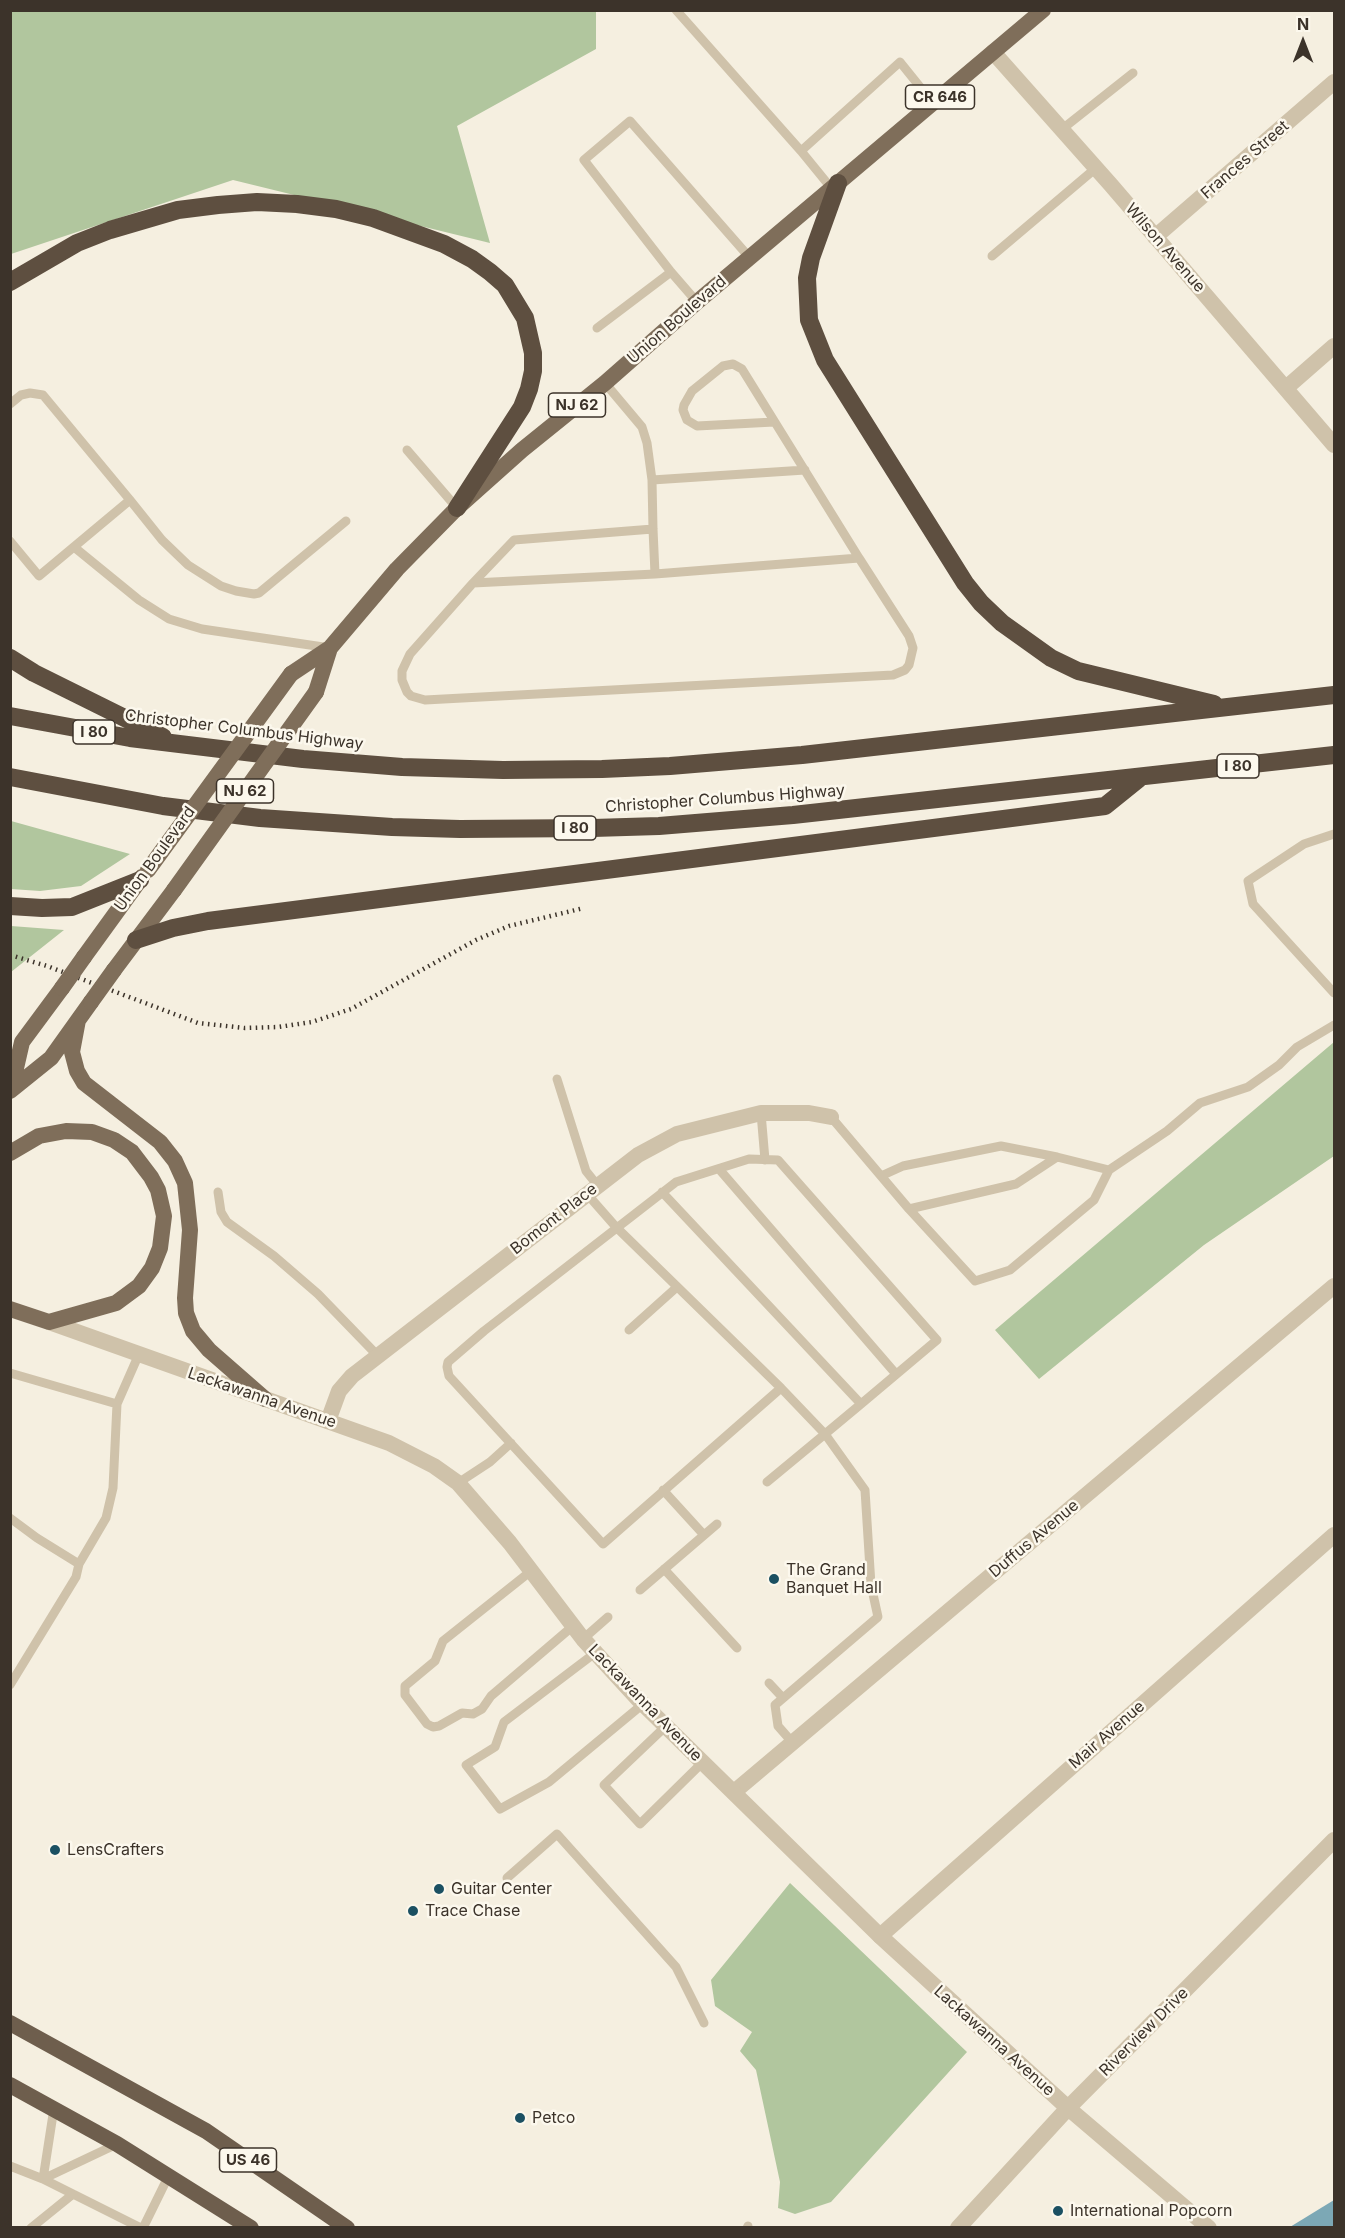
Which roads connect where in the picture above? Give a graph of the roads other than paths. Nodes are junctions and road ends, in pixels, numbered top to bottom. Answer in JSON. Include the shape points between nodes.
{"nodes":[{"id":1,"x":676,"y":10,"type":"edge"},
{"id":2,"x":1042,"y":10,"type":"edge"},
{"id":3,"x":993,"y":52,"type":"junction"},
{"id":4,"x":1133,"y":73,"type":"dead end"},
{"id":5,"x":1335,"y":82,"type":"edge"},
{"id":6,"x":933,"y":104,"type":"junction"},
{"id":7,"x":1061,"y":130,"type":"junction"},
{"id":8,"x":801,"y":151,"type":"junction"},
{"id":9,"x":1096,"y":168,"type":"junction"},
{"id":10,"x":835,"y":186,"type":"junction"},
{"id":11,"x":1155,"y":237,"type":"junction"},
{"id":12,"x":992,"y":256,"type":"dead end"},
{"id":13,"x":750,"y":258,"type":"junction"},
{"id":14,"x":671,"y":272,"type":"junction"},
{"id":15,"x":10,"y":282,"type":"edge"},
{"id":16,"x":697,"y":302,"type":"junction"},
{"id":17,"x":597,"y":328,"type":"dead end"},
{"id":18,"x":1335,"y":346,"type":"edge"},
{"id":19,"x":605,"y":383,"type":"junction"},
{"id":20,"x":1286,"y":388,"type":"junction"},
{"id":21,"x":10,"y":404,"type":"edge"},
{"id":22,"x":774,"y":422,"type":"junction"},
{"id":23,"x":1335,"y":445,"type":"edge"},
{"id":24,"x":407,"y":450,"type":"dead end"},
{"id":25,"x":806,"y":470,"type":"junction"},
{"id":26,"x":652,"y":480,"type":"junction"},
{"id":27,"x":130,"y":500,"type":"junction"},
{"id":28,"x":457,"y":508,"type":"junction"},
{"id":29,"x":346,"y":521,"type":"dead end"},
{"id":30,"x":653,"y":529,"type":"junction"},
{"id":31,"x":10,"y":541,"type":"edge"},
{"id":32,"x":74,"y":547,"type":"junction"},
{"id":33,"x":859,"y":558,"type":"junction"},
{"id":34,"x":655,"y":574,"type":"junction"},
{"id":35,"x":472,"y":583,"type":"junction"},
{"id":36,"x":330,"y":648,"type":"junction"},
{"id":37,"x":10,"y":658,"type":"edge"},
{"id":38,"x":1335,"y":695,"type":"edge"},
{"id":39,"x":1227,"y":708,"type":"junction"},
{"id":40,"x":10,"y":717,"type":"edge"},
{"id":41,"x":178,"y":744,"type":"junction"},
{"id":42,"x":1335,"y":755,"type":"edge"},
{"id":43,"x":10,"y":777,"type":"edge"},
{"id":44,"x":1141,"y":777,"type":"junction"},
{"id":45,"x":1335,"y":834,"type":"edge"},
{"id":46,"x":144,"y":875,"type":"junction"},
{"id":47,"x":10,"y":906,"type":"edge"},
{"id":48,"x":136,"y":940,"type":"junction"},
{"id":49,"x":1335,"y":993,"type":"edge"},
{"id":50,"x":78,"y":1020,"type":"junction"},
{"id":51,"x":1335,"y":1025,"type":"edge"},
{"id":52,"x":557,"y":1079,"type":"dead end"},
{"id":53,"x":761,"y":1113,"type":"junction"},
{"id":54,"x":831,"y":1117,"type":"joint"},
{"id":55,"x":10,"y":1153,"type":"edge"},
{"id":56,"x":1057,"y":1156,"type":"junction"},
{"id":57,"x":765,"y":1160,"type":"junction"},
{"id":58,"x":719,"y":1169,"type":"junction"},
{"id":59,"x":1109,"y":1170,"type":"junction"},
{"id":60,"x":881,"y":1176,"type":"junction"},
{"id":61,"x":593,"y":1190,"type":"junction"},
{"id":62,"x":218,"y":1192,"type":"dead end"},
{"id":63,"x":662,"y":1192,"type":"junction"},
{"id":64,"x":909,"y":1209,"type":"junction"},
{"id":65,"x":616,"y":1227,"type":"junction"},
{"id":66,"x":1335,"y":1286,"type":"edge"},
{"id":67,"x":677,"y":1287,"type":"junction"},
{"id":68,"x":10,"y":1309,"type":"edge"},
{"id":69,"x":49,"y":1322,"type":"junction"},
{"id":70,"x":629,"y":1330,"type":"dead end"},
{"id":71,"x":140,"y":1354,"type":"junction"},
{"id":72,"x":378,"y":1356,"type":"junction"},
{"id":73,"x":10,"y":1372,"type":"edge"},
{"id":74,"x":896,"y":1374,"type":"junction"},
{"id":75,"x":781,"y":1389,"type":"junction"},
{"id":76,"x":265,"y":1399,"type":"junction"},
{"id":77,"x":117,"y":1404,"type":"junction"},
{"id":78,"x":861,"y":1404,"type":"junction"},
{"id":79,"x":328,"y":1421,"type":"junction"},
{"id":80,"x":825,"y":1434,"type":"junction"},
{"id":81,"x":511,"y":1443,"type":"junction"},
{"id":82,"x":767,"y":1482,"type":"dead end"},
{"id":83,"x":458,"y":1484,"type":"junction"},
{"id":84,"x":663,"y":1490,"type":"junction"},
{"id":85,"x":10,"y":1518,"type":"edge"},
{"id":86,"x":717,"y":1524,"type":"dead end"},
{"id":87,"x":704,"y":1535,"type":"junction"},
{"id":88,"x":1335,"y":1535,"type":"edge"},
{"id":89,"x":79,"y":1564,"type":"junction"},
{"id":90,"x":664,"y":1569,"type":"junction"},
{"id":91,"x":531,"y":1570,"type":"junction"},
{"id":92,"x":640,"y":1590,"type":"dead end"},
{"id":93,"x":608,"y":1617,"type":"dead end"},
{"id":94,"x":578,"y":1632,"type":"junction"},
{"id":95,"x":737,"y":1648,"type":"dead end"},
{"id":96,"x":596,"y":1653,"type":"junction"},
{"id":97,"x":769,"y":1683,"type":"dead end"},
{"id":98,"x":10,"y":1685,"type":"edge"},
{"id":99,"x":783,"y":1698,"type":"junction"},
{"id":100,"x":643,"y":1704,"type":"junction"},
{"id":101,"x":666,"y":1726,"type":"junction"},
{"id":102,"x":792,"y":1742,"type":"junction"},
{"id":103,"x":703,"y":1762,"type":"junction"},
{"id":104,"x":734,"y":1792,"type":"junction"},
{"id":105,"x":1335,"y":1840,"type":"edge"},
{"id":106,"x":507,"y":1878,"type":"dead end"},
{"id":107,"x":880,"y":1936,"type":"junction"},
{"id":108,"x":10,"y":2023,"type":"edge"},
{"id":109,"x":704,"y":2023,"type":"dead end"},
{"id":110,"x":10,"y":2085,"type":"edge"},
{"id":111,"x":54,"y":2108,"type":"junction"},
{"id":112,"x":1068,"y":2108,"type":"junction"},
{"id":113,"x":117,"y":2144,"type":"junction"},
{"id":114,"x":10,"y":2166,"type":"edge"},
{"id":115,"x":169,"y":2175,"type":"junction"},
{"id":116,"x":43,"y":2179,"type":"junction"},
{"id":117,"x":73,"y":2194,"type":"junction"},
{"id":118,"x":31,"y":2228,"type":"edge"},
{"id":119,"x":142,"y":2228,"type":"edge"},
{"id":120,"x":251,"y":2228,"type":"edge"},
{"id":121,"x":347,"y":2228,"type":"edge"},
{"id":122,"x":958,"y":2228,"type":"edge"},
{"id":123,"x":1209,"y":2228,"type":"edge"}],
"edges":[{"from":1,"to":8,"type":"lane"},
{"from":2,"to":3,"type":"main road","name":"Union Boulevard","number":"CR 646"},
{"from":3,"to":6,"type":"main road","name":"Union Boulevard","number":"CR 646"},
{"from":3,"to":7,"type":"street","name":"Wilson Avenue"},
{"from":4,"to":7,"type":"lane"},
{"from":5,"to":11,"type":"street","name":"Frances Street"},
{"from":6,"to":8,"type":"lane","via":[[900,62]]},
{"from":6,"to":10,"type":"main road","name":"Union Boulevard","number":"CR 646"},
{"from":7,"to":9,"type":"street","name":"Wilson Avenue"},
{"from":8,"to":10,"type":"lane"},
{"from":9,"to":11,"type":"street","name":"Wilson Avenue"},
{"from":9,"to":12,"type":"lane"},
{"from":10,"to":13,"type":"main road","name":"Union Boulevard","number":"NJ 62"},
{"from":10,"to":39,"type":"highway","via":[[807,278],[809,320],[825,360],[965,583],[1002,623],[1051,658],[1078,671]]},
{"from":11,"to":20,"type":"street","name":"Wilson Avenue"},
{"from":13,"to":14,"type":"lane","via":[[630,121],[584,160]]},
{"from":13,"to":16,"type":"main road","name":"Union Boulevard","number":"NJ 62"},
{"from":14,"to":16,"type":"lane"},
{"from":14,"to":17,"type":"lane"},
{"from":15,"to":28,"type":"highway","via":[[77,243],[110,230],[178,210],[218,205],[267,202],[336,209],[444,244],[472,259],[505,285],[525,318],[533,353],[533,371],[522,407]]},
{"from":16,"to":19,"type":"main road","name":"Union Boulevard","number":"NJ 62"},
{"from":18,"to":20,"type":"street"},
{"from":19,"to":26,"type":"lane","via":[[642,427]]},
{"from":19,"to":28,"type":"main road","name":"Union Boulevard","number":"NJ 62"},
{"from":20,"to":23,"type":"street","name":"Wilson Avenue"},
{"from":21,"to":27,"type":"lane","via":[[21,395],[43,395]]},
{"from":22,"to":22,"type":"lane","via":[[742,369],[733,364],[723,366],[692,392],[683,410],[687,420],[697,426]]},
{"from":22,"to":25,"type":"lane"},
{"from":24,"to":28,"type":"lane"},
{"from":25,"to":26,"type":"lane"},
{"from":25,"to":33,"type":"lane"},
{"from":26,"to":30,"type":"lane"},
{"from":27,"to":29,"type":"lane","via":[[188,565],[221,586],[245,593],[259,593]]},
{"from":27,"to":32,"type":"lane"},
{"from":28,"to":36,"type":"main road","name":"Union Boulevard","number":"NJ 62","via":[[397,569]]},
{"from":30,"to":34,"type":"lane"},
{"from":30,"to":35,"type":"lane","via":[[514,540]]},
{"from":31,"to":32,"type":"lane","via":[[39,576]]},
{"from":32,"to":36,"type":"lane","via":[[170,620],[202,629]]},
{"from":33,"to":34,"type":"lane"},
{"from":33,"to":35,"type":"lane","via":[[912,642],[912,660],[899,673],[425,700],[411,696],[402,680],[405,662]]},
{"from":34,"to":35,"type":"lane"},
{"from":36,"to":46,"type":"main road","name":"Union Boulevard","number":"NJ 62","bridge":true,"via":[[291,674]]},
{"from":36,"to":48,"type":"main road","name":"Union Boulevard","number":"NJ 62","bridge":true,"via":[[316,692]]},
{"from":37,"to":41,"type":"highway"},
{"from":38,"to":39,"type":"highway","name":"Christopher Columbus Highway","number":"I 80"},
{"from":39,"to":41,"type":"highway","name":"Christopher Columbus Highway","number":"I 80","via":[[813,754],[602,769],[402,767]]},
{"from":40,"to":41,"type":"highway","name":"Christopher Columbus Highway","number":"I 80"},
{"from":42,"to":44,"type":"highway","name":"Christopher Columbus Highway","number":"I 80"},
{"from":43,"to":44,"type":"highway","name":"Christopher Columbus Highway","number":"I 80","via":[[163,806],[260,818],[527,829],[727,821]]},
{"from":44,"to":48,"type":"highway","via":[[1105,806],[208,921]]},
{"from":45,"to":49,"type":"lane","via":[[1304,844],[1248,881],[1253,904]]},
{"from":46,"to":47,"type":"highway","via":[[72,907]]},
{"from":46,"to":50,"type":"main road","name":"Union Boulevard","number":"NJ 62","bridge":true,"via":[[22,1042],[10,1090],[51,1058]]},
{"from":48,"to":50,"type":"main road","name":"Union Boulevard","number":"NJ 62","bridge":true},
{"from":50,"to":76,"type":"main road","via":[[72,1052],[84,1083],[160,1142],[185,1183],[190,1230],[185,1298],[193,1331]]},
{"from":51,"to":59,"type":"lane","via":[[1297,1047],[1248,1087],[1200,1103]]},
{"from":52,"to":61,"type":"lane"},
{"from":53,"to":54,"type":"street","name":"Bomont Place"},
{"from":53,"to":57,"type":"lane"},
{"from":53,"to":61,"type":"street","name":"Bomont Place","via":[[676,1134],[638,1155]]},
{"from":54,"to":60,"type":"lane"},
{"from":55,"to":69,"type":"main road","via":[[50,1133],[80,1130],[102,1135],[123,1145],[139,1160],[152,1177],[162,1204],[160,1248],[139,1286],[105,1308]]},
{"from":56,"to":59,"type":"lane"},
{"from":56,"to":60,"type":"lane","via":[[1001,1146],[903,1166]]},
{"from":56,"to":64,"type":"lane","via":[[1016,1184]]},
{"from":57,"to":58,"type":"lane","via":[[749,1159]]},
{"from":57,"to":74,"type":"lane","via":[[778,1160],[937,1340]]},
{"from":58,"to":63,"type":"lane","via":[[676,1182]]},
{"from":58,"to":74,"type":"lane"},
{"from":59,"to":64,"type":"lane","via":[[1094,1200],[1010,1270],[975,1281]]},
{"from":60,"to":64,"type":"lane"},
{"from":61,"to":65,"type":"lane"},
{"from":61,"to":72,"type":"street","name":"Bomont Place"},
{"from":62,"to":72,"type":"lane","via":[[227,1222],[318,1294]]},
{"from":63,"to":65,"type":"lane"},
{"from":63,"to":78,"type":"lane"},
{"from":65,"to":67,"type":"lane"},
{"from":65,"to":81,"type":"lane","via":[[448,1362],[449,1376]]},
{"from":66,"to":102,"type":"street","name":"Duffus Avenue"},
{"from":67,"to":70,"type":"lane"},
{"from":67,"to":75,"type":"lane"},
{"from":68,"to":69,"type":"main road","name":"Lackawanna Avenue"},
{"from":69,"to":71,"type":"street","name":"Lackawanna Avenue"},
{"from":71,"to":76,"type":"street","name":"Lackawanna Avenue"},
{"from":71,"to":77,"type":"lane"},
{"from":72,"to":79,"type":"street","name":"Bomont Place","via":[[351,1376],[339,1391]]},
{"from":73,"to":77,"type":"lane"},
{"from":74,"to":78,"type":"lane"},
{"from":75,"to":80,"type":"lane"},
{"from":75,"to":84,"type":"lane"},
{"from":76,"to":79,"type":"street","name":"Lackawanna Avenue"},
{"from":77,"to":89,"type":"lane","via":[[113,1488],[106,1518]]},
{"from":78,"to":80,"type":"lane"},
{"from":79,"to":83,"type":"street","name":"Lackawanna Avenue","via":[[403,1449]]},
{"from":80,"to":82,"type":"lane"},
{"from":80,"to":99,"type":"lane","via":[[865,1490],[871,1585],[878,1617]]},
{"from":81,"to":83,"type":"lane"},
{"from":81,"to":84,"type":"lane","via":[[603,1544]]},
{"from":83,"to":91,"type":"street","name":"Lackawanna Avenue"},
{"from":84,"to":87,"type":"lane"},
{"from":85,"to":89,"type":"lane"},
{"from":86,"to":87,"type":"lane"},
{"from":87,"to":90,"type":"lane"},
{"from":88,"to":107,"type":"street","name":"Mair Avenue"},
{"from":89,"to":98,"type":"lane","via":[[76,1577]]},
{"from":90,"to":92,"type":"lane"},
{"from":90,"to":95,"type":"lane"},
{"from":91,"to":94,"type":"street","name":"Lackawanna Avenue"},
{"from":91,"to":94,"type":"lane","via":[[443,1641],[435,1661],[405,1686],[405,1695],[433,1727],[462,1713],[473,1714],[491,1696]]},
{"from":93,"to":94,"type":"lane"},
{"from":94,"to":96,"type":"street","name":"Lackawanna Avenue"},
{"from":96,"to":100,"type":"street","name":"Lackawanna Avenue"},
{"from":96,"to":100,"type":"lane","via":[[504,1722],[495,1747],[466,1765],[500,1809],[549,1782]]},
{"from":97,"to":99,"type":"lane"},
{"from":99,"to":102,"type":"lane","via":[[775,1705],[778,1726]]},
{"from":100,"to":101,"type":"street","name":"Lackawanna Avenue"},
{"from":101,"to":103,"type":"street","name":"Lackawanna Avenue"},
{"from":101,"to":103,"type":"lane","via":[[604,1785],[640,1824]]},
{"from":102,"to":104,"type":"street","name":"Duffus Avenue"},
{"from":103,"to":104,"type":"street","name":"Lackawanna Avenue"},
{"from":104,"to":107,"type":"street","name":"Lackawanna Avenue"},
{"from":105,"to":112,"type":"street","name":"Riverview Drive"},
{"from":106,"to":109,"type":"lane","via":[[557,1834],[676,1967]]},
{"from":107,"to":112,"type":"street","name":"Lackawanna Avenue"},
{"from":108,"to":121,"type":"highway","number":"US 46","via":[[206,2131]]},
{"from":110,"to":111,"type":"highway"},
{"from":111,"to":113,"type":"highway"},
{"from":111,"to":116,"type":"lane"},
{"from":112,"to":122,"type":"street","name":"Riverview Drive"},
{"from":112,"to":123,"type":"street","name":"Lackawanna Avenue"},
{"from":113,"to":115,"type":"highway"},
{"from":113,"to":116,"type":"lane"},
{"from":114,"to":116,"type":"lane"},
{"from":115,"to":119,"type":"lane"},
{"from":115,"to":120,"type":"highway"},
{"from":116,"to":117,"type":"lane"},
{"from":117,"to":118,"type":"lane"},
{"from":117,"to":119,"type":"lane"}]}
